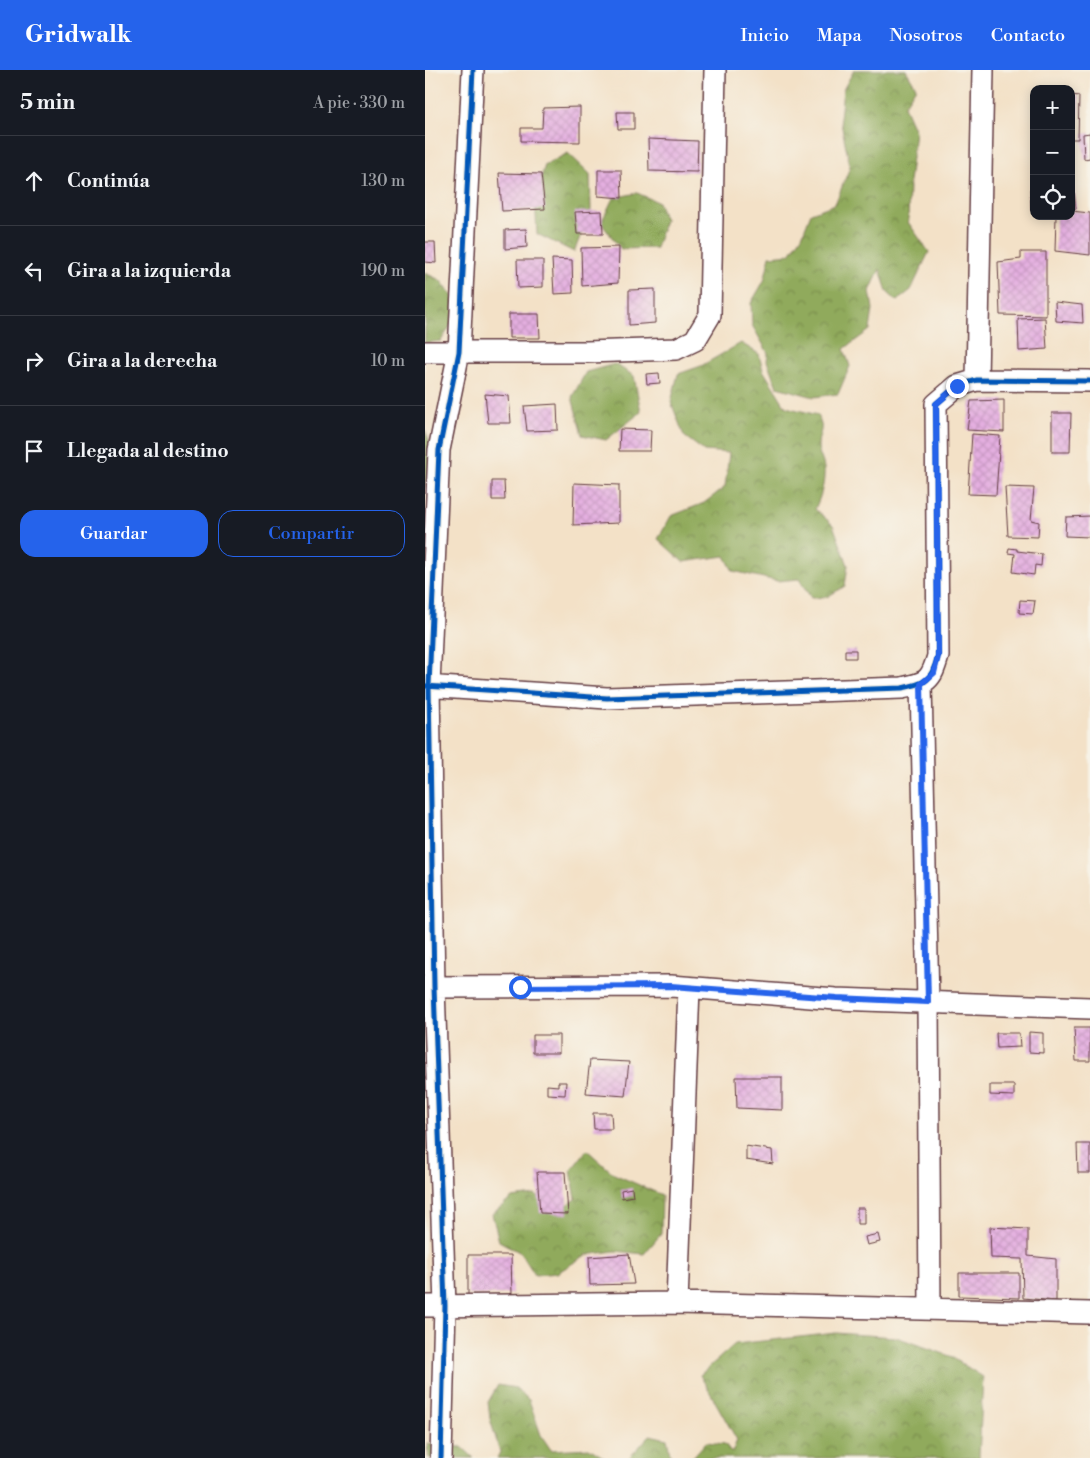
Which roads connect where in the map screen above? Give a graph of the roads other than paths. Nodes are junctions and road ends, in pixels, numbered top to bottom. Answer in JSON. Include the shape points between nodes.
{"nodes":[{"id":1,"x":473,"y":70,"type":"edge"},
{"id":2,"x":715,"y":70,"type":"edge"},
{"id":3,"x":983,"y":70,"type":"edge"},
{"id":4,"x":425,"y":352,"type":"edge"},
{"id":5,"x":459,"y":352,"type":"junction"},
{"id":6,"x":977,"y":380,"type":"junction"},
{"id":7,"x":1090,"y":382,"type":"edge"},
{"id":8,"x":921,"y":684,"type":"junction"},
{"id":9,"x":427,"y":686,"type":"edge"},
{"id":10,"x":429,"y":987,"type":"edge"},
{"id":11,"x":689,"y":988,"type":"junction"},
{"id":12,"x":928,"y":1002,"type":"junction"},
{"id":13,"x":1090,"y":1008,"type":"edge"},
{"id":14,"x":677,"y":1303,"type":"junction"},
{"id":15,"x":435,"y":1306,"type":"edge"},
{"id":16,"x":930,"y":1309,"type":"junction"},
{"id":17,"x":1090,"y":1313,"type":"edge"},
{"id":18,"x":441,"y":1458,"type":"edge"}],
"edges":[{"from":1,"to":5,"type":"street"},
{"from":2,"to":5,"type":"street","via":[[710,315],[695,340],[676,348]]},
{"from":3,"to":6,"type":"street"},
{"from":4,"to":5,"type":"street"},
{"from":5,"to":9,"type":"street","via":[[439,450]]},
{"from":6,"to":7,"type":"street"},
{"from":6,"to":8,"type":"street","via":[[957,386],[936,404],[938,656],[934,673]]},
{"from":8,"to":9,"type":"street","via":[[902,688],[607,698]]},
{"from":8,"to":12,"type":"street"},
{"from":9,"to":10,"type":"street"},
{"from":10,"to":11,"type":"street"},
{"from":10,"to":15,"type":"street"},
{"from":11,"to":12,"type":"street"},
{"from":11,"to":14,"type":"street"},
{"from":12,"to":13,"type":"street"},
{"from":12,"to":16,"type":"street"},
{"from":14,"to":15,"type":"street"},
{"from":14,"to":16,"type":"street"},
{"from":15,"to":18,"type":"street"},
{"from":16,"to":17,"type":"street"}]}
